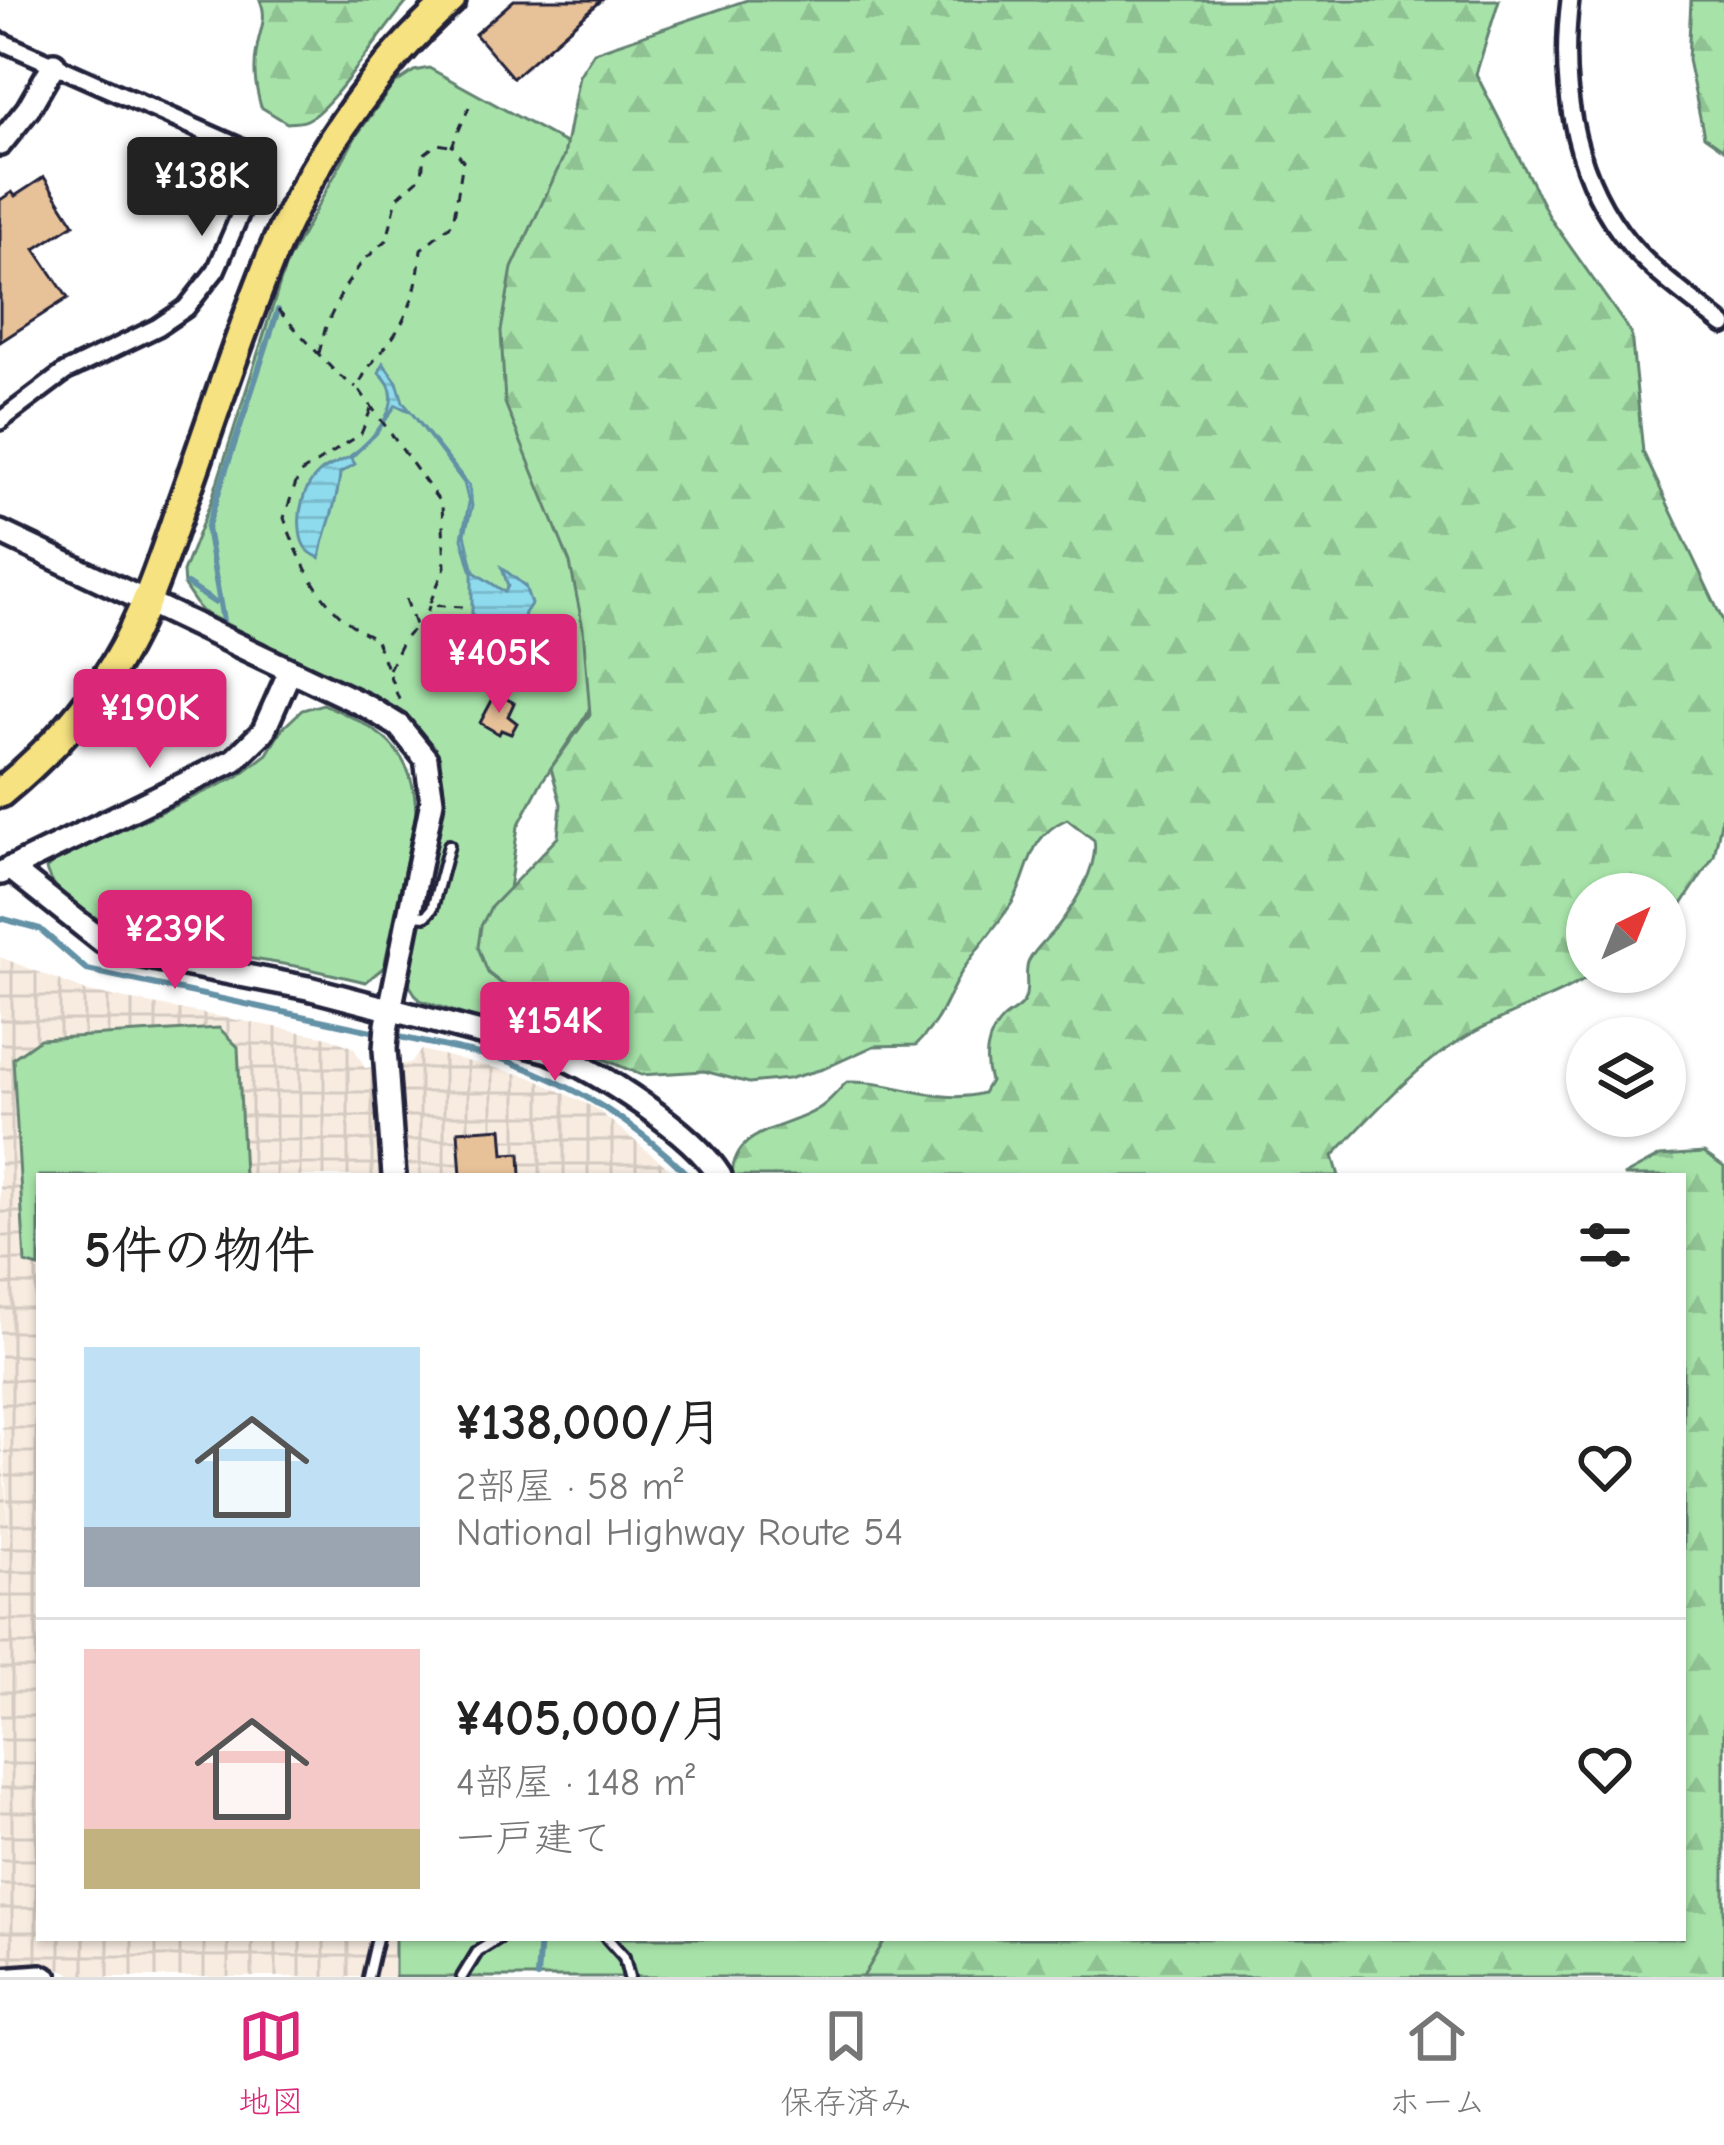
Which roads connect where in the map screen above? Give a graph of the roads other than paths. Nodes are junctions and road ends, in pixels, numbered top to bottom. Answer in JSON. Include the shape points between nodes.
{"nodes":[{"id":1,"x":451,"y":0,"type":"edge"},
{"id":2,"x":1570,"y":0,"type":"edge"},
{"id":3,"x":0,"y":40,"type":"edge"},
{"id":4,"x":54,"y":64,"type":"junction"},
{"id":5,"x":0,"y":144,"type":"edge"},
{"id":6,"x":1724,"y":326,"type":"edge"},
{"id":7,"x":0,"y":421,"type":"edge"},
{"id":8,"x":0,"y":532,"type":"edge"},
{"id":9,"x":146,"y":604,"type":"junction"},
{"id":10,"x":290,"y":671,"type":"junction"},
{"id":11,"x":0,"y":794,"type":"edge"},
{"id":12,"x":449,"y":845,"type":"dead end"},
{"id":13,"x":5,"y":871,"type":"edge"},
{"id":14,"x":410,"y":914,"type":"junction"},
{"id":15,"x":390,"y":1011,"type":"junction"},
{"id":16,"x":394,"y":1173,"type":"edge"},
{"id":17,"x":717,"y":1173,"type":"edge"},
{"id":18,"x":376,"y":1941,"type":"edge"},
{"id":19,"x":494,"y":1941,"type":"edge"},
{"id":20,"x":610,"y":1941,"type":"edge"},
{"id":21,"x":0,"y":1976,"type":"edge"},
{"id":22,"x":49,"y":1977,"type":"edge"},
{"id":23,"x":368,"y":1977,"type":"edge"},
{"id":24,"x":462,"y":1977,"type":"edge"},
{"id":25,"x":629,"y":1977,"type":"edge"}],
"edges":[{"from":1,"to":9,"type":"highway","via":[[359,104],[289,218]]},
{"from":2,"to":6,"type":"street","via":[[1566,92],[1592,182],[1619,232]]},
{"from":3,"to":4,"type":"street"},
{"from":4,"to":5,"type":"street"},
{"from":4,"to":7,"type":"street","via":[[237,146],[255,180],[216,270],[186,308],[65,372]]},
{"from":8,"to":9,"type":"street"},
{"from":9,"to":10,"type":"street"},
{"from":9,"to":11,"type":"highway","via":[[81,713]]},
{"from":10,"to":13,"type":"street","via":[[263,732],[234,760]]},
{"from":10,"to":14,"type":"street","via":[[400,726],[426,759],[432,801]]},
{"from":12,"to":14,"type":"lane","via":[[432,909]]},
{"from":13,"to":15,"type":"street","via":[[122,952]]},
{"from":14,"to":15,"type":"street"},
{"from":15,"to":16,"type":"street"},
{"from":15,"to":17,"type":"street","via":[[583,1065],[667,1124]]},
{"from":18,"to":23,"type":"lane"},
{"from":19,"to":24,"type":"lane"},
{"from":20,"to":25,"type":"lane"},
{"from":21,"to":22,"type":"street"}]}
